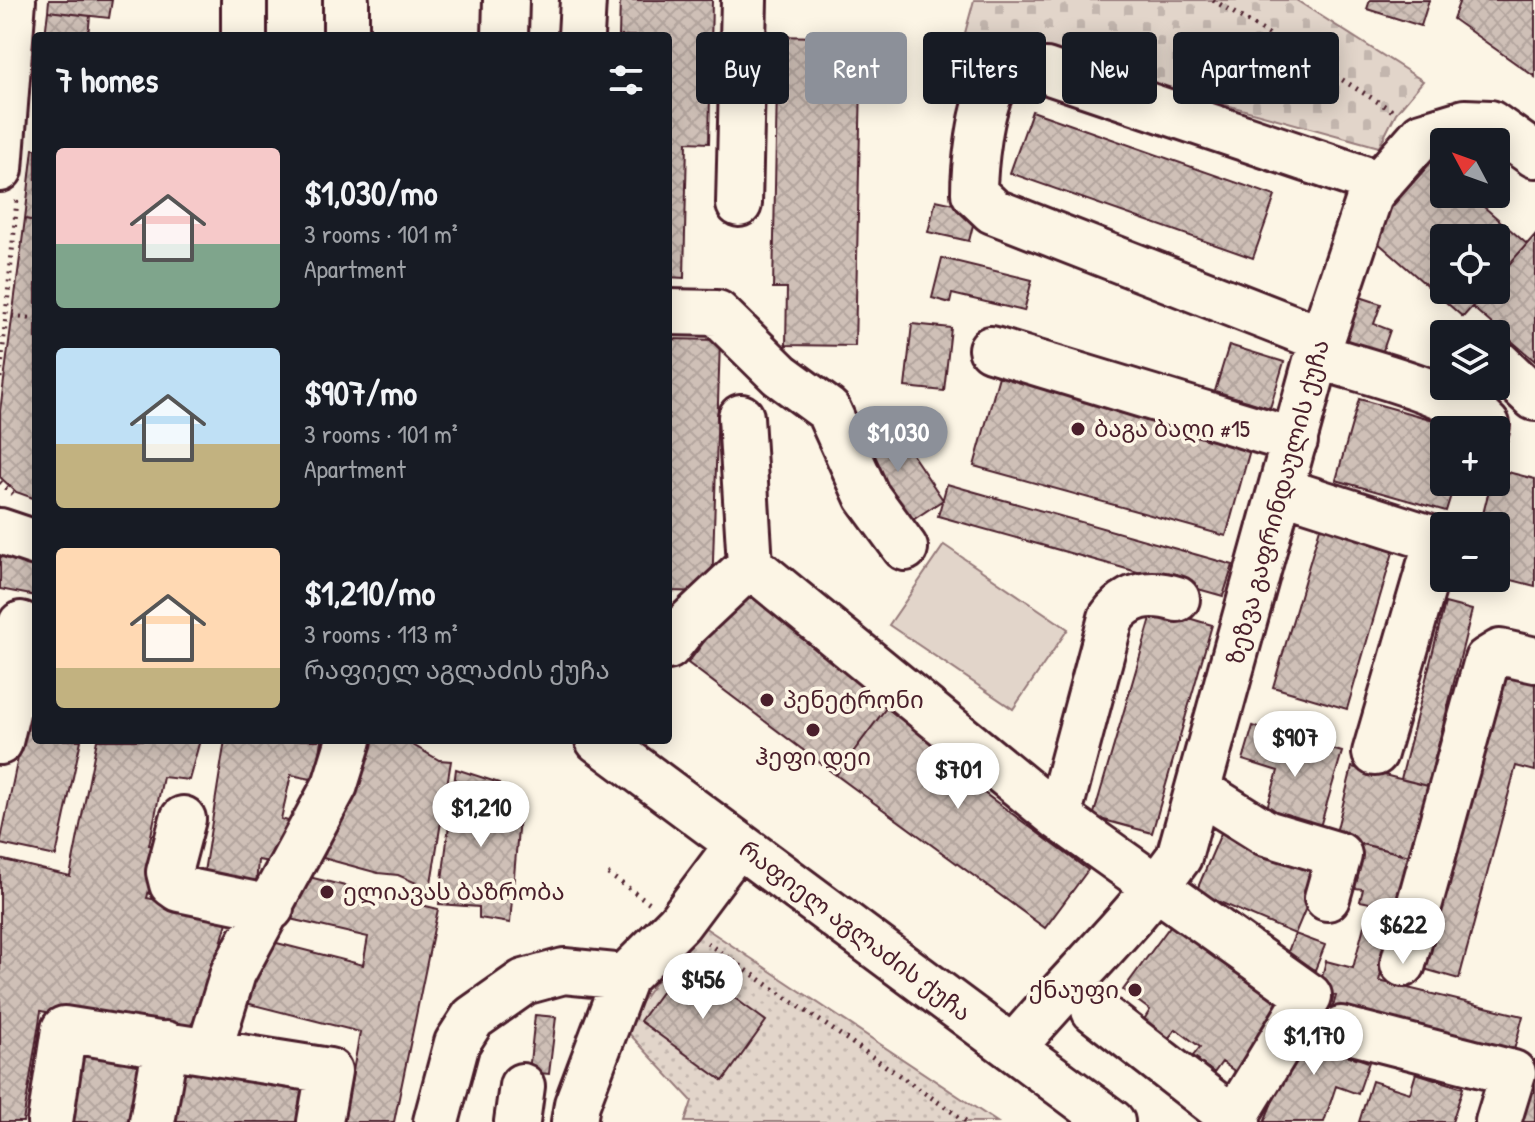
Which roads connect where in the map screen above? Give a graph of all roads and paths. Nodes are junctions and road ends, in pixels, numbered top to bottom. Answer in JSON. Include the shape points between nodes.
{"nodes":[{"id":1,"x":244,"y":0,"type":"edge"},
{"id":2,"x":346,"y":0,"type":"edge"},
{"id":3,"x":506,"y":0,"type":"edge"},
{"id":4,"x":583,"y":0,"type":"edge"},
{"id":5,"x":744,"y":0,"type":"edge"},
{"id":6,"x":1213,"y":0,"type":"edge"},
{"id":7,"x":8,"y":6,"type":"edge"},
{"id":8,"x":244,"y":32,"type":"edge"},
{"id":9,"x":346,"y":32,"type":"edge"},
{"id":10,"x":505,"y":32,"type":"edge"},
{"id":11,"x":581,"y":32,"type":"edge"},
{"id":12,"x":1422,"y":135,"type":"junction"},
{"id":13,"x":1535,"y":155,"type":"edge"},
{"id":14,"x":0,"y":169,"type":"edge"},
{"id":15,"x":1378,"y":183,"type":"junction"},
{"id":16,"x":739,"y":204,"type":"dead end"},
{"id":17,"x":672,"y":312,"type":"edge"},
{"id":18,"x":12,"y":316,"type":"dead end"},
{"id":19,"x":32,"y":318,"type":"edge"},
{"id":20,"x":1320,"y":348,"type":"junction"},
{"id":21,"x":991,"y":349,"type":"dead end"},
{"id":22,"x":1510,"y":374,"type":"edge"},
{"id":23,"x":1535,"y":398,"type":"edge"},
{"id":24,"x":1479,"y":416,"type":"edge"},
{"id":25,"x":741,"y":417,"type":"dead end"},
{"id":26,"x":1295,"y":441,"type":"junction"},
{"id":27,"x":1281,"y":490,"type":"junction"},
{"id":28,"x":0,"y":531,"type":"edge"},
{"id":29,"x":32,"y":542,"type":"edge"},
{"id":30,"x":905,"y":548,"type":"dead end"},
{"id":31,"x":750,"y":565,"type":"junction"},
{"id":32,"x":1177,"y":599,"type":"dead end"},
{"id":33,"x":19,"y":624,"type":"edge"},
{"id":34,"x":672,"y":642,"type":"edge"},
{"id":35,"x":1535,"y":660,"type":"edge"},
{"id":36,"x":0,"y":742,"type":"edge"},
{"id":37,"x":348,"y":744,"type":"edge"},
{"id":38,"x":603,"y":744,"type":"edge"},
{"id":39,"x":1375,"y":753,"type":"dead end"},
{"id":40,"x":1199,"y":791,"type":"junction"},
{"id":41,"x":1058,"y":817,"type":"junction"},
{"id":42,"x":183,"y":819,"type":"dead end"},
{"id":43,"x":738,"y":844,"type":"junction"},
{"id":44,"x":608,"y":874,"type":"dead end"},
{"id":45,"x":1155,"y":890,"type":"junction"},
{"id":46,"x":1327,"y":898,"type":"dead end"},
{"id":47,"x":271,"y":908,"type":"junction"},
{"id":48,"x":679,"y":923,"type":"junction"},
{"id":49,"x":1403,"y":964,"type":"dead end"},
{"id":50,"x":625,"y":977,"type":"junction"},
{"id":51,"x":1094,"y":1010,"type":"dead end"},
{"id":52,"x":1341,"y":1029,"type":"dead end"},
{"id":53,"x":166,"y":1044,"type":"junction"},
{"id":54,"x":1013,"y":1048,"type":"junction"},
{"id":55,"x":209,"y":1051,"type":"junction"},
{"id":56,"x":1234,"y":1121,"type":"edge"},
{"id":57,"x":50,"y":1122,"type":"edge"},
{"id":58,"x":152,"y":1122,"type":"edge"},
{"id":59,"x":320,"y":1122,"type":"edge"},
{"id":60,"x":436,"y":1122,"type":"edge"},
{"id":61,"x":574,"y":1122,"type":"edge"},
{"id":62,"x":967,"y":1122,"type":"edge"},
{"id":63,"x":1112,"y":1122,"type":"edge"},
{"id":64,"x":1498,"y":1122,"type":"edge"}],
"edges":[{"from":1,"to":8,"type":"street"},
{"from":2,"to":9,"type":"street"},
{"from":3,"to":10,"type":"street"},
{"from":4,"to":11,"type":"street"},
{"from":5,"to":16,"type":"street"},
{"from":6,"to":12,"type":"path","via":[[1396,113]]},
{"from":7,"to":14,"type":"street"},
{"from":12,"to":13,"type":"street","via":[[1465,122],[1490,123]]},
{"from":12,"to":15,"type":"street"},
{"from":15,"to":20,"type":"street","name":"ზეზვა გაფრინდაულის ქუჩა"},
{"from":15,"to":20,"type":"street","via":[[1046,71],[1007,78],[986,101],[974,193],[993,211]]},
{"from":17,"to":30,"type":"street","via":[[717,313],[780,375],[828,410],[867,496]]},
{"from":18,"to":19,"type":"path"},
{"from":20,"to":24,"type":"street"},
{"from":20,"to":26,"type":"street","name":"ზეზვა გაფრინდაულის ქუჩა"},
{"from":21,"to":26,"type":"street"},
{"from":22,"to":23,"type":"street"},
{"from":25,"to":31,"type":"street"},
{"from":26,"to":27,"type":"street","name":"ზეზვა გაფრინდაულის ქუჩა"},
{"from":27,"to":39,"type":"street","via":[[1437,540]]},
{"from":27,"to":40,"type":"street","name":"ზეზვა გაფრინდაულის ქუჩა"},
{"from":28,"to":29,"type":"street"},
{"from":31,"to":34,"type":"street"},
{"from":31,"to":41,"type":"street"},
{"from":32,"to":41,"type":"street","via":[[1136,596],[1121,603],[1111,618]]},
{"from":33,"to":36,"type":"street","via":[[15,679]]},
{"from":35,"to":49,"type":"street","via":[[1500,652],[1487,660]]},
{"from":37,"to":47,"type":"street","via":[[335,785]]},
{"from":38,"to":43,"type":"street","name":"რაფიელ აგლაძის ქუჩა"},
{"from":40,"to":45,"type":"street","name":"ზეზვა გაფრინდაულის ქუჩა","via":[[1179,857]]},
{"from":40,"to":46,"type":"street","via":[[1266,833],[1339,855]]},
{"from":41,"to":45,"type":"street"},
{"from":42,"to":47,"type":"street","via":[[169,872],[172,884]]},
{"from":43,"to":48,"type":"street"},
{"from":43,"to":54,"type":"street","name":"რაფიელ აგლაძის ქუჩა"},
{"from":44,"to":48,"type":"path"},
{"from":45,"to":54,"type":"street","name":"ზეზვა გაფრინდაულის ქუჩა"},
{"from":45,"to":56,"type":"street","via":[[1309,996]]},
{"from":47,"to":55,"type":"street","via":[[233,973]]},
{"from":48,"to":50,"type":"street"},
{"from":48,"to":62,"type":"path"},
{"from":50,"to":60,"type":"street","via":[[564,971],[524,982],[473,1018],[457,1043]]},
{"from":50,"to":61,"type":"street"},
{"from":51,"to":56,"type":"street"},
{"from":52,"to":64,"type":"street","via":[[1513,1073]]},
{"from":53,"to":55,"type":"street"},
{"from":53,"to":57,"type":"street","via":[[64,1029]]},
{"from":53,"to":58,"type":"street"},
{"from":54,"to":63,"type":"street","name":"რაფიელ აგლაძის ქუჩა"},
{"from":55,"to":59,"type":"street","via":[[329,1071]]}]}
